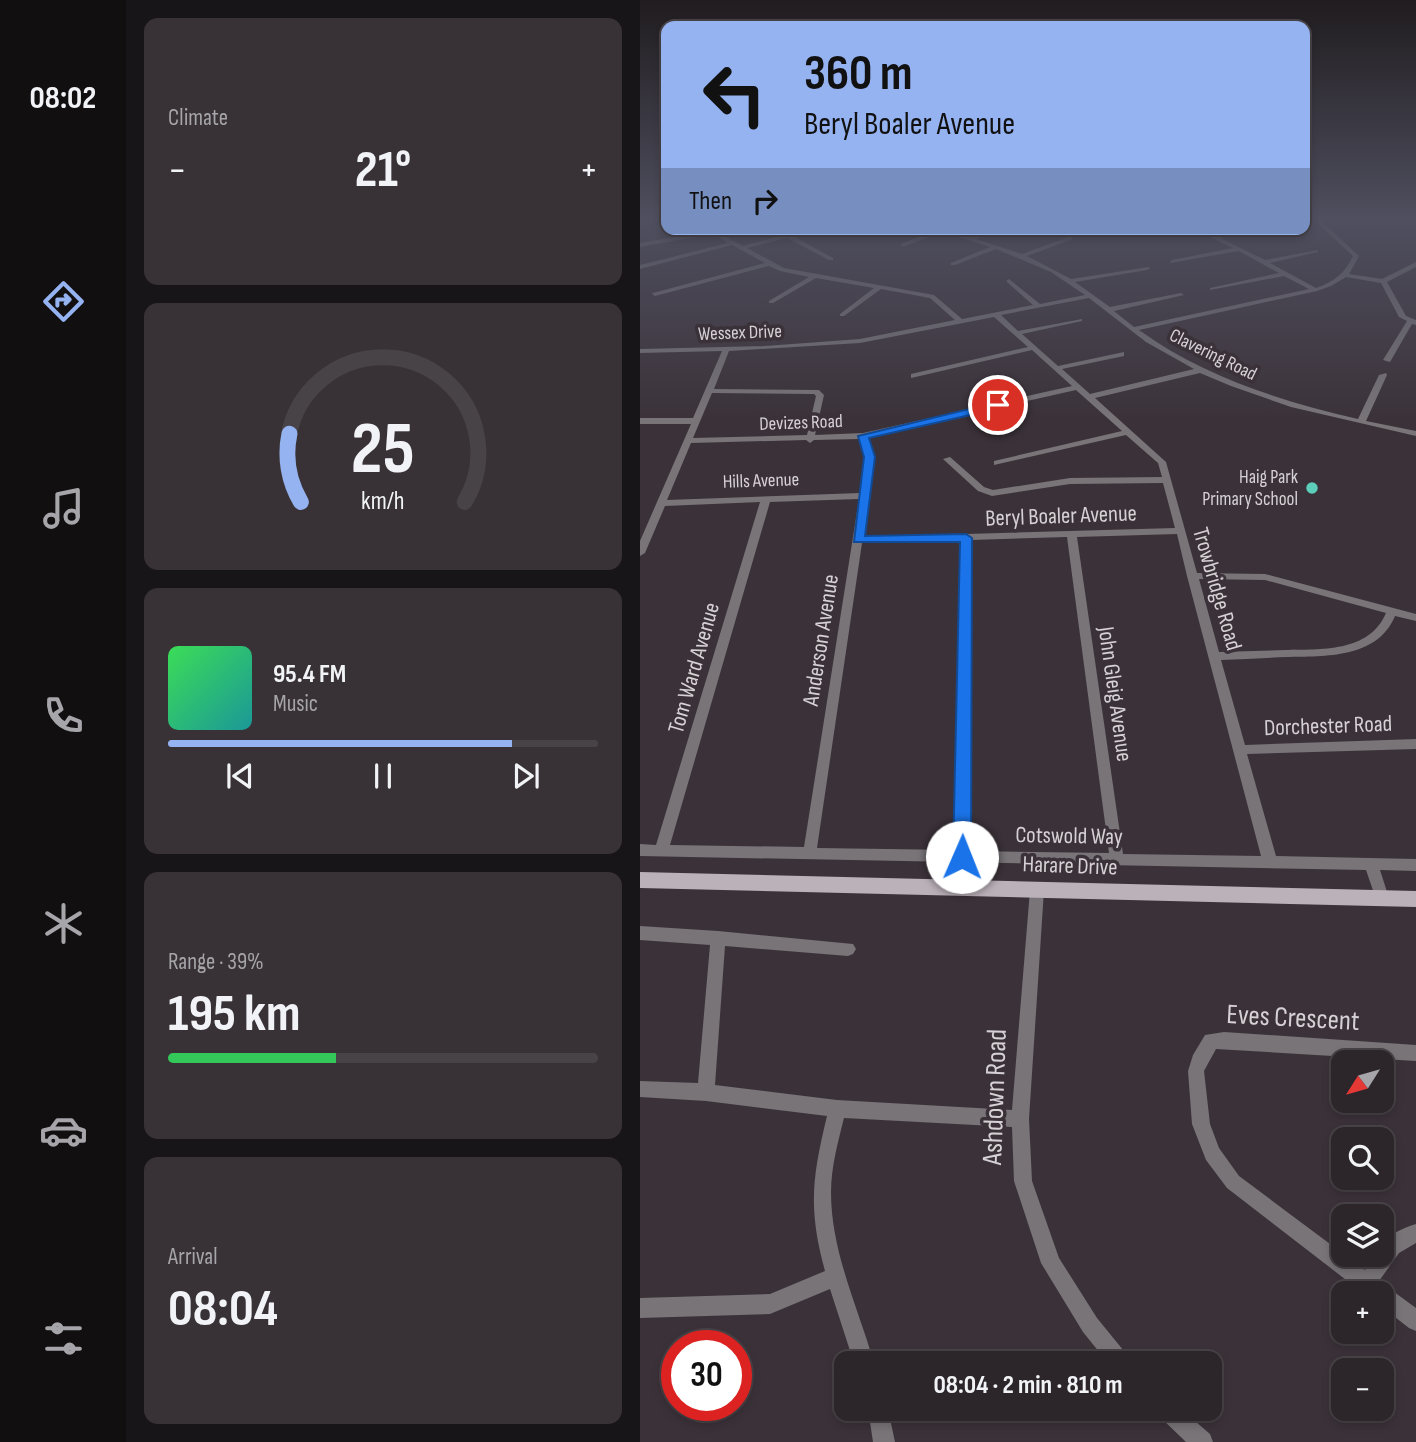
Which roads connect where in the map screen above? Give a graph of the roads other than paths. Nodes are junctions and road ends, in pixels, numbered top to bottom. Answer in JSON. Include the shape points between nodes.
{"nodes":[{"id":1,"x":688,"y":285,"type":"edge"},
{"id":2,"x":799,"y":285,"type":"edge"},
{"id":3,"x":870,"y":285,"type":"edge"},
{"id":4,"x":1014,"y":285,"type":"edge"},
{"id":5,"x":1075,"y":285,"type":"edge"},
{"id":6,"x":1230,"y":285,"type":"edge"},
{"id":7,"x":1306,"y":285,"type":"edge"},
{"id":8,"x":1329,"y":285,"type":"edge"},
{"id":9,"x":1386,"y":285,"type":"edge"},
{"id":10,"x":880,"y":287,"type":"junction"},
{"id":11,"x":1212,"y":289,"type":"dead end"},
{"id":12,"x":1315,"y":290,"type":"junction"},
{"id":13,"x":655,"y":294,"type":"dead end"},
{"id":14,"x":1181,"y":295,"type":"dead end"},
{"id":15,"x":1089,"y":296,"type":"junction"},
{"id":16,"x":771,"y":302,"type":"dead end"},
{"id":17,"x":1037,"y":305,"type":"junction"},
{"id":18,"x":1108,"y":310,"type":"junction"},
{"id":19,"x":995,"y":314,"type":"junction"},
{"id":20,"x":842,"y":316,"type":"dead end"},
{"id":21,"x":1080,"y":320,"type":"dead end"},
{"id":22,"x":960,"y":321,"type":"junction"},
{"id":23,"x":1410,"y":324,"type":"edge"},
{"id":24,"x":1133,"y":329,"type":"junction"},
{"id":25,"x":1017,"y":333,"type":"junction"},
{"id":26,"x":1032,"y":348,"type":"junction"},
{"id":27,"x":726,"y":350,"type":"junction"},
{"id":28,"x":640,"y":351,"type":"edge"},
{"id":29,"x":1121,"y":354,"type":"dead end"},
{"id":30,"x":1387,"y":360,"type":"dead end"},
{"id":31,"x":1058,"y":368,"type":"junction"},
{"id":32,"x":1201,"y":370,"type":"junction"},
{"id":33,"x":1383,"y":375,"type":"dead end"},
{"id":34,"x":914,"y":376,"type":"dead end"},
{"id":35,"x":1078,"y":387,"type":"junction"},
{"id":36,"x":711,"y":391,"type":"junction"},
{"id":37,"x":1089,"y":397,"type":"junction"},
{"id":38,"x":640,"y":421,"type":"edge"},
{"id":39,"x":696,"y":421,"type":"junction"},
{"id":40,"x":1361,"y":422,"type":"junction"},
{"id":41,"x":1127,"y":432,"type":"junction"},
{"id":42,"x":1415,"y":434,"type":"edge"},
{"id":43,"x":863,"y":436,"type":"junction"},
{"id":44,"x":810,"y":440,"type":"junction"},
{"id":45,"x":687,"y":441,"type":"junction"},
{"id":46,"x":947,"y":458,"type":"dead end"},
{"id":47,"x":997,"y":463,"type":"dead end"},
{"id":48,"x":1166,"y":480,"type":"junction"},
{"id":49,"x":862,"y":496,"type":"junction"},
{"id":50,"x":766,"y":498,"type":"junction"},
{"id":51,"x":661,"y":503,"type":"junction"},
{"id":52,"x":1180,"y":531,"type":"junction"},
{"id":53,"x":1072,"y":534,"type":"junction"},
{"id":54,"x":966,"y":538,"type":"junction"},
{"id":55,"x":858,"y":540,"type":"junction"},
{"id":56,"x":640,"y":553,"type":"edge"},
{"id":57,"x":1192,"y":576,"type":"junction"},
{"id":58,"x":1392,"y":611,"type":"junction"},
{"id":59,"x":1415,"y":618,"type":"edge"},
{"id":60,"x":1217,"y":656,"type":"junction"},
{"id":61,"x":1415,"y":744,"type":"edge"},
{"id":62,"x":1241,"y":750,"type":"junction"},
{"id":63,"x":640,"y":849,"type":"edge"},
{"id":64,"x":662,"y":849,"type":"junction"},
{"id":65,"x":810,"y":851,"type":"junction"},
{"id":66,"x":962,"y":857,"type":"junction"},
{"id":67,"x":1117,"y":860,"type":"junction"},
{"id":68,"x":1270,"y":862,"type":"junction"},
{"id":69,"x":1371,"y":865,"type":"junction"},
{"id":70,"x":1415,"y":865,"type":"edge"},
{"id":71,"x":640,"y":880,"type":"edge"},
{"id":72,"x":1037,"y":890,"type":"junction"},
{"id":73,"x":1382,"y":898,"type":"junction"},
{"id":74,"x":1415,"y":899,"type":"edge"},
{"id":75,"x":640,"y":933,"type":"edge"},
{"id":76,"x":718,"y":939,"type":"junction"},
{"id":77,"x":848,"y":949,"type":"dead end"},
{"id":78,"x":1415,"y":1054,"type":"edge"},
{"id":79,"x":640,"y":1089,"type":"edge"},
{"id":80,"x":706,"y":1092,"type":"junction"},
{"id":81,"x":837,"y":1109,"type":"junction"},
{"id":82,"x":1020,"y":1118,"type":"junction"},
{"id":83,"x":1415,"y":1233,"type":"edge"},
{"id":84,"x":837,"y":1276,"type":"junction"},
{"id":85,"x":1363,"y":1281,"type":"edge"},
{"id":86,"x":1377,"y":1281,"type":"edge"},
{"id":87,"x":1394,"y":1305,"type":"edge"},
{"id":88,"x":640,"y":1308,"type":"edge"},
{"id":89,"x":1415,"y":1321,"type":"edge"},
{"id":90,"x":860,"y":1351,"type":"edge"},
{"id":91,"x":1111,"y":1351,"type":"edge"},
{"id":92,"x":880,"y":1421,"type":"edge"},
{"id":93,"x":1179,"y":1421,"type":"edge"},
{"id":94,"x":884,"y":1442,"type":"edge"},
{"id":95,"x":1202,"y":1442,"type":"edge"}],
"edges":[{"from":1,"to":13,"type":"street"},
{"from":2,"to":16,"type":"street"},
{"from":3,"to":10,"type":"street"},
{"from":4,"to":17,"type":"street"},
{"from":5,"to":15,"type":"street","name":"Clavering Road"},
{"from":6,"to":11,"type":"street"},
{"from":7,"to":12,"type":"street"},
{"from":8,"to":12,"type":"street"},
{"from":9,"to":23,"type":"street"},
{"from":10,"to":20,"type":"street"},
{"from":10,"to":22,"type":"street","via":[[932,296]]},
{"from":12,"to":24,"type":"street"},
{"from":14,"to":18,"type":"street"},
{"from":15,"to":17,"type":"street","name":"Wessex Drive"},
{"from":15,"to":18,"type":"street","name":"Clavering Road"},
{"from":17,"to":19,"type":"street","name":"Wessex Drive"},
{"from":18,"to":24,"type":"street","name":"Clavering Road"},
{"from":19,"to":22,"type":"street","name":"Wessex Drive"},
{"from":19,"to":25,"type":"street","name":"Trowbridge Road"},
{"from":21,"to":25,"type":"street"},
{"from":22,"to":27,"type":"street","name":"Wessex Drive","via":[[859,341]]},
{"from":23,"to":30,"type":"street"},
{"from":24,"to":32,"type":"street","name":"Clavering Road"},
{"from":25,"to":26,"type":"street","name":"Trowbridge Road"},
{"from":26,"to":31,"type":"street","name":"Trowbridge Road"},
{"from":26,"to":34,"type":"street"},
{"from":27,"to":28,"type":"street","name":"Wessex Drive"},
{"from":27,"to":36,"type":"street"},
{"from":29,"to":31,"type":"street"},
{"from":31,"to":35,"type":"street","name":"Trowbridge Road"},
{"from":32,"to":37,"type":"street"},
{"from":32,"to":40,"type":"street","name":"Clavering Road","via":[[1276,400]]},
{"from":33,"to":40,"type":"street"},
{"from":35,"to":37,"type":"street","name":"Trowbridge Road"},
{"from":35,"to":43,"type":"street","name":"Devizes Road"},
{"from":36,"to":39,"type":"street"},
{"from":36,"to":44,"type":"street","via":[[816,392],[820,395]]},
{"from":37,"to":41,"type":"street","name":"Trowbridge Road"},
{"from":38,"to":39,"type":"street"},
{"from":39,"to":45,"type":"street"},
{"from":40,"to":42,"type":"street","name":"Clavering Road"},
{"from":41,"to":47,"type":"street"},
{"from":41,"to":48,"type":"street","name":"Trowbridge Road","via":[[1162,462]]},
{"from":43,"to":44,"type":"street","name":"Devizes Road"},
{"from":43,"to":49,"type":"street","name":"Anderson Avenue","via":[[870,457]]},
{"from":44,"to":45,"type":"street","name":"Devizes Road"},
{"from":45,"to":51,"type":"street"},
{"from":46,"to":48,"type":"street","via":[[981,489],[992,493],[1070,481]]},
{"from":48,"to":52,"type":"street","name":"Trowbridge Road"},
{"from":49,"to":50,"type":"street","name":"Hills Avenue"},
{"from":49,"to":55,"type":"street","name":"Anderson Avenue"},
{"from":50,"to":51,"type":"street","name":"Hills Avenue"},
{"from":50,"to":64,"type":"street","name":"Tom Ward Avenue"},
{"from":51,"to":56,"type":"street"},
{"from":52,"to":53,"type":"street","name":"Beryl Boaler Avenue"},
{"from":52,"to":57,"type":"street","name":"Trowbridge Road"},
{"from":53,"to":54,"type":"street","name":"Beryl Boaler Avenue"},
{"from":53,"to":67,"type":"street","name":"John Gleig Avenue"},
{"from":54,"to":55,"type":"street","name":"Beryl Boaler Avenue"},
{"from":54,"to":66,"type":"street"},
{"from":55,"to":65,"type":"street","name":"Anderson Avenue"},
{"from":57,"to":58,"type":"street","via":[[1265,577]]},
{"from":57,"to":60,"type":"street","name":"Trowbridge Road"},
{"from":58,"to":59,"type":"street"},
{"from":58,"to":60,"type":"street","via":[[1381,634],[1352,648]]},
{"from":60,"to":62,"type":"street","name":"Trowbridge Road"},
{"from":61,"to":62,"type":"street","name":"Dorchester Road"},
{"from":62,"to":68,"type":"street","name":"Trowbridge Road"},
{"from":63,"to":64,"type":"street","name":"Cotswold Way"},
{"from":64,"to":65,"type":"street","name":"Cotswold Way"},
{"from":65,"to":66,"type":"street","name":"Cotswold Way"},
{"from":66,"to":67,"type":"street","name":"Cotswold Way"},
{"from":67,"to":68,"type":"street","name":"Cotswold Way"},
{"from":68,"to":69,"type":"street","name":"Cotswold Way"},
{"from":69,"to":70,"type":"street","name":"Cotswold Way"},
{"from":69,"to":73,"type":"street"},
{"from":71,"to":72,"type":"main road","name":"Harare Drive"},
{"from":72,"to":73,"type":"main road","name":"Harare Drive"},
{"from":72,"to":82,"type":"street","name":"Ashdown Road"},
{"from":73,"to":74,"type":"main road","name":"Harare Drive"},
{"from":75,"to":76,"type":"street"},
{"from":76,"to":77,"type":"street"},
{"from":76,"to":80,"type":"street"},
{"from":78,"to":85,"type":"street","name":"Eves Crescent","via":[[1211,1041],[1196,1071],[1201,1124],[1221,1169]]},
{"from":79,"to":80,"type":"street"},
{"from":80,"to":81,"type":"street"},
{"from":81,"to":82,"type":"street"},
{"from":81,"to":84,"type":"street","via":[[822,1196]]},
{"from":82,"to":91,"type":"street","name":"Ashdown Road","via":[[1023,1181],[1051,1263]]},
{"from":83,"to":86,"type":"street","via":[[1395,1242],[1378,1261]]},
{"from":84,"to":88,"type":"street","via":[[770,1304]]},
{"from":84,"to":90,"type":"street"},
{"from":87,"to":89,"type":"street","name":"Eves Crescent"},
{"from":92,"to":94,"type":"street"},
{"from":93,"to":95,"type":"street"}]}
